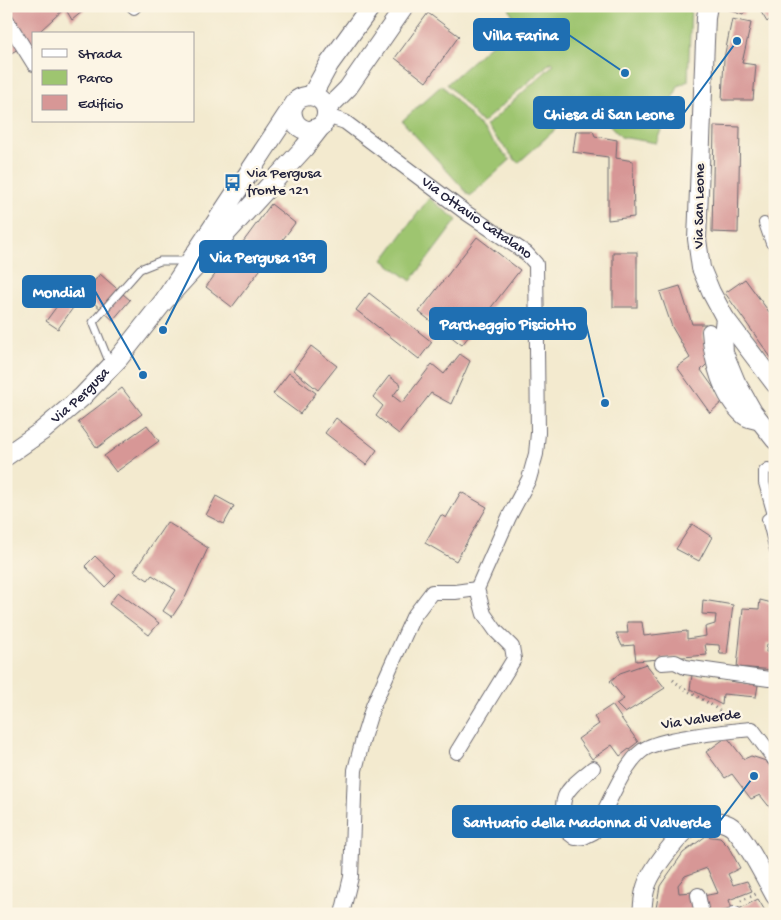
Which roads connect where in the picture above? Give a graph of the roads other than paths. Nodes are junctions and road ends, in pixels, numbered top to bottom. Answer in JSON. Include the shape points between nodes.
{"nodes":[{"id":1,"x":131,"y":6,"type":"edge"},
{"id":2,"x":137,"y":6,"type":"edge"},
{"id":3,"x":371,"y":6,"type":"edge"},
{"id":4,"x":405,"y":6,"type":"edge"},
{"id":5,"x":708,"y":6,"type":"edge"},
{"id":6,"x":6,"y":19,"type":"edge"},
{"id":7,"x":32,"y":61,"type":"edge"},
{"id":8,"x":312,"y":95,"type":"junction"},
{"id":9,"x":292,"y":110,"type":"junction"},
{"id":10,"x":325,"y":117,"type":"junction"},
{"id":11,"x":764,"y":223,"type":"dead end"},
{"id":12,"x":775,"y":245,"type":"edge"},
{"id":13,"x":195,"y":262,"type":"junction"},
{"id":14,"x":725,"y":318,"type":"junction"},
{"id":15,"x":709,"y":331,"type":"dead end"},
{"id":16,"x":111,"y":367,"type":"junction"},
{"id":17,"x":775,"y":384,"type":"edge"},
{"id":18,"x":762,"y":423,"type":"junction"},
{"id":19,"x":775,"y":440,"type":"edge"},
{"id":20,"x":6,"y":456,"type":"edge"},
{"id":21,"x":775,"y":470,"type":"edge"},
{"id":22,"x":775,"y":550,"type":"edge"},
{"id":23,"x":477,"y":589,"type":"junction"},
{"id":24,"x":662,"y":663,"type":"road end"},
{"id":25,"x":775,"y":678,"type":"edge"},
{"id":26,"x":457,"y":752,"type":"dead end"},
{"id":27,"x":775,"y":760,"type":"edge"},
{"id":28,"x":593,"y":768,"type":"dead end"},
{"id":29,"x":772,"y":891,"type":"edge"},
{"id":30,"x":698,"y":896,"type":"dead end"},
{"id":31,"x":342,"y":914,"type":"edge"},
{"id":32,"x":642,"y":914,"type":"edge"},
{"id":33,"x":702,"y":914,"type":"edge"}],
"edges":[{"from":1,"to":2,"type":"street","via":[[134,9]]},
{"from":3,"to":8,"type":"main road","via":[[329,64]]},
{"from":4,"to":10,"type":"street"},
{"from":5,"to":14,"type":"street","name":"Via San Leone","via":[[698,239],[701,268]]},
{"from":6,"to":7,"type":"street"},
{"from":8,"to":9,"type":"main road","via":[[297,100]]},
{"from":8,"to":10,"type":"main road","via":[[321,100]]},
{"from":9,"to":10,"type":"main road","via":[[294,122],[304,130],[310,131]]},
{"from":9,"to":13,"type":"main road"},
{"from":10,"to":13,"type":"main road","via":[[304,148]]},
{"from":10,"to":23,"type":"street","name":"Via Ottavio Catalano","via":[[345,122],[465,212],[526,253],[536,264],[536,454],[529,479]]},
{"from":11,"to":12,"type":"street"},
{"from":13,"to":16,"type":"main road","name":"Via Pergusa"},
{"from":13,"to":16,"type":"lane","via":[[160,261],[140,269],[93,322]]},
{"from":14,"to":17,"type":"street","name":"Via San Leone"},
{"from":14,"to":18,"type":"street","via":[[724,353],[736,382]]},
{"from":15,"to":18,"type":"street","via":[[714,366],[722,386],[744,418]]},
{"from":16,"to":20,"type":"main road","name":"Via Pergusa","via":[[42,431]]},
{"from":18,"to":19,"type":"street"},
{"from":21,"to":22,"type":"street","via":[[768,468],[764,471],[773,515],[767,519]]},
{"from":23,"to":26,"type":"street","via":[[484,614],[512,648],[514,658]]},
{"from":23,"to":31,"type":"street","via":[[432,592],[413,617],[373,706],[354,770],[351,877]]},
{"from":24,"to":25,"type":"street","via":[[675,662],[685,667]]},
{"from":27,"to":28,"type":"street","name":"Via Valverde","via":[[752,729],[657,743],[643,750],[627,768],[594,832],[575,838],[566,832],[564,796]]},
{"from":29,"to":32,"type":"street","via":[[741,837],[731,826],[709,821],[695,824],[654,868],[645,888]]},
{"from":30,"to":33,"type":"street"}]}
